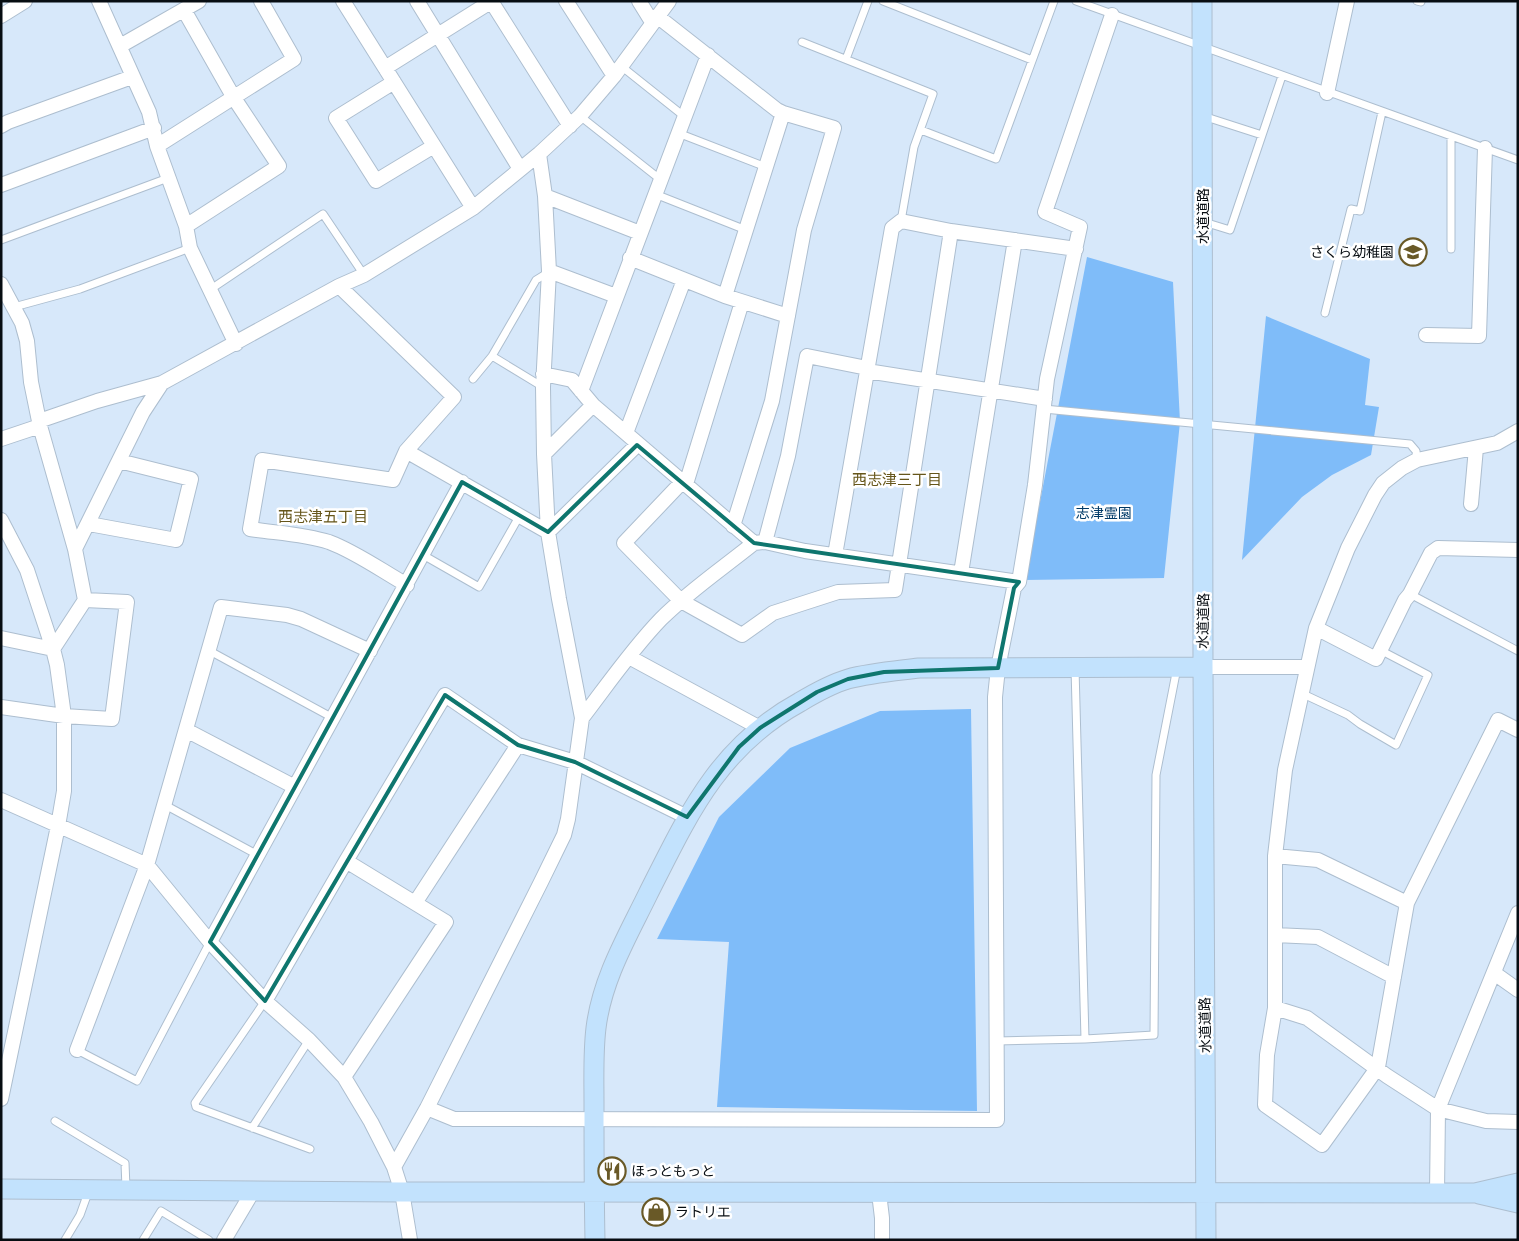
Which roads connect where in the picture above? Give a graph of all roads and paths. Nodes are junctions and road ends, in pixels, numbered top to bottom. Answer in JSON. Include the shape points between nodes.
{"nodes":[{"id":1,"x":25,"y":1,"type":"edge"},
{"id":2,"x":99,"y":1,"type":"edge"},
{"id":3,"x":199,"y":1,"type":"edge"},
{"id":4,"x":261,"y":1,"type":"edge"},
{"id":5,"x":343,"y":1,"type":"edge"},
{"id":6,"x":417,"y":1,"type":"edge"},
{"id":7,"x":492,"y":1,"type":"edge"},
{"id":8,"x":566,"y":1,"type":"edge"},
{"id":9,"x":639,"y":1,"type":"edge"},
{"id":10,"x":669,"y":1,"type":"edge"},
{"id":11,"x":868,"y":1,"type":"edge"},
{"id":12,"x":883,"y":1,"type":"edge"},
{"id":13,"x":1054,"y":1,"type":"edge"},
{"id":14,"x":1076,"y":1,"type":"edge"},
{"id":15,"x":1202,"y":1,"type":"edge"},
{"id":16,"x":1347,"y":1,"type":"edge"},
{"id":17,"x":184,"y":10,"type":"junction"},
{"id":18,"x":1112,"y":15,"type":"junction"},
{"id":19,"x":1,"y":16,"type":"edge"},
{"id":20,"x":655,"y":19,"type":"junction"},
{"id":21,"x":438,"y":35,"type":"junction"},
{"id":22,"x":802,"y":42,"type":"dead end"},
{"id":23,"x":120,"y":46,"type":"junction"},
{"id":24,"x":1202,"y":46,"type":"junction"},
{"id":25,"x":708,"y":56,"type":"junction"},
{"id":26,"x":846,"y":59,"type":"junction"},
{"id":27,"x":1032,"y":60,"type":"junction"},
{"id":28,"x":385,"y":68,"type":"junction"},
{"id":29,"x":618,"y":71,"type":"junction"},
{"id":30,"x":1282,"y":76,"type":"junction"},
{"id":31,"x":132,"y":77,"type":"junction"},
{"id":32,"x":394,"y":82,"type":"junction"},
{"id":33,"x":1327,"y":93,"type":"junction"},
{"id":34,"x":234,"y":98,"type":"junction"},
{"id":35,"x":1382,"y":112,"type":"junction"},
{"id":36,"x":783,"y":113,"type":"junction"},
{"id":37,"x":580,"y":116,"type":"junction"},
{"id":38,"x":1203,"y":116,"type":"junction"},
{"id":39,"x":684,"y":117,"type":"junction"},
{"id":40,"x":1,"y":126,"type":"edge"},
{"id":41,"x":570,"y":126,"type":"junction"},
{"id":42,"x":154,"y":128,"type":"junction"},
{"id":43,"x":921,"y":130,"type":"junction"},
{"id":44,"x":678,"y":133,"type":"junction"},
{"id":45,"x":1262,"y":136,"type":"junction"},
{"id":46,"x":1451,"y":136,"type":"junction"},
{"id":47,"x":157,"y":146,"type":"junction"},
{"id":48,"x":434,"y":146,"type":"junction"},
{"id":49,"x":1485,"y":148,"type":"junction"},
{"id":50,"x":539,"y":154,"type":"junction"},
{"id":51,"x":1518,"y":160,"type":"edge"},
{"id":52,"x":766,"y":167,"type":"junction"},
{"id":53,"x":520,"y":169,"type":"junction"},
{"id":54,"x":168,"y":178,"type":"junction"},
{"id":55,"x":661,"y":180,"type":"junction"},
{"id":56,"x":1,"y":184,"type":"edge"},
{"id":57,"x":655,"y":194,"type":"junction"},
{"id":58,"x":546,"y":196,"type":"junction"},
{"id":59,"x":473,"y":208,"type":"junction"},
{"id":60,"x":901,"y":221,"type":"junction"},
{"id":61,"x":1203,"y":221,"type":"junction"},
{"id":62,"x":186,"y":226,"type":"junction"},
{"id":63,"x":746,"y":230,"type":"junction"},
{"id":64,"x":952,"y":231,"type":"junction"},
{"id":65,"x":640,"y":232,"type":"junction"},
{"id":66,"x":1,"y":240,"type":"edge"},
{"id":67,"x":1015,"y":240,"type":"junction"},
{"id":68,"x":190,"y":248,"type":"junction"},
{"id":69,"x":1076,"y":249,"type":"junction"},
{"id":70,"x":1451,"y":249,"type":"dead end"},
{"id":71,"x":630,"y":258,"type":"junction"},
{"id":72,"x":549,"y":271,"type":"junction"},
{"id":73,"x":364,"y":275,"type":"junction"},
{"id":74,"x":684,"y":280,"type":"junction"},
{"id":75,"x":1,"y":284,"type":"edge"},
{"id":76,"x":339,"y":286,"type":"junction"},
{"id":77,"x":211,"y":289,"type":"junction"},
{"id":78,"x":616,"y":296,"type":"junction"},
{"id":79,"x":725,"y":296,"type":"junction"},
{"id":80,"x":742,"y":302,"type":"junction"},
{"id":81,"x":14,"y":307,"type":"junction"},
{"id":82,"x":1325,"y":313,"type":"dead end"},
{"id":83,"x":788,"y":316,"type":"junction"},
{"id":84,"x":1426,"y":334,"type":"dead end"},
{"id":85,"x":236,"y":344,"type":"junction"},
{"id":86,"x":492,"y":356,"type":"junction"},
{"id":87,"x":867,"y":369,"type":"junction"},
{"id":88,"x":473,"y":379,"type":"dead end"},
{"id":89,"x":928,"y":380,"type":"junction"},
{"id":90,"x":543,"y":381,"type":"junction"},
{"id":91,"x":162,"y":383,"type":"junction"},
{"id":92,"x":991,"y":390,"type":"junction"},
{"id":93,"x":580,"y":391,"type":"junction"},
{"id":94,"x":1044,"y":404,"type":"junction"},
{"id":95,"x":593,"y":405,"type":"junction"},
{"id":96,"x":40,"y":424,"type":"junction"},
{"id":97,"x":1203,"y":425,"type":"junction"},
{"id":98,"x":1518,"y":431,"type":"edge"},
{"id":99,"x":626,"y":433,"type":"junction"},
{"id":100,"x":1,"y":439,"type":"edge"},
{"id":101,"x":637,"y":445,"type":"junction"},
{"id":102,"x":1476,"y":448,"type":"junction"},
{"id":103,"x":406,"y":451,"type":"junction"},
{"id":104,"x":544,"y":454,"type":"junction"},
{"id":105,"x":1417,"y":460,"type":"junction"},
{"id":106,"x":119,"y":461,"type":"junction"},
{"id":107,"x":462,"y":482,"type":"junction"},
{"id":108,"x":684,"y":483,"type":"junction"},
{"id":109,"x":1471,"y":504,"type":"dead end"},
{"id":110,"x":520,"y":515,"type":"junction"},
{"id":111,"x":1,"y":520,"type":"edge"},
{"id":112,"x":89,"y":524,"type":"junction"},
{"id":113,"x":733,"y":526,"type":"junction"},
{"id":114,"x":548,"y":532,"type":"junction"},
{"id":115,"x":759,"y":543,"type":"junction"},
{"id":116,"x":75,"y":550,"type":"junction"},
{"id":117,"x":1518,"y":550,"type":"edge"},
{"id":118,"x":423,"y":555,"type":"junction"},
{"id":119,"x":835,"y":555,"type":"junction"},
{"id":120,"x":899,"y":564,"type":"junction"},
{"id":121,"x":961,"y":573,"type":"junction"},
{"id":122,"x":1019,"y":582,"type":"junction"},
{"id":123,"x":407,"y":585,"type":"junction"},
{"id":124,"x":1410,"y":594,"type":"junction"},
{"id":125,"x":85,"y":600,"type":"junction"},
{"id":126,"x":681,"y":601,"type":"junction"},
{"id":127,"x":1316,"y":628,"type":"junction"},
{"id":128,"x":1,"y":638,"type":"edge"},
{"id":129,"x":53,"y":649,"type":"junction"},
{"id":130,"x":208,"y":650,"type":"junction"},
{"id":131,"x":1380,"y":650,"type":"junction"},
{"id":132,"x":370,"y":651,"type":"junction"},
{"id":133,"x":1518,"y":651,"type":"edge"},
{"id":134,"x":629,"y":657,"type":"junction"},
{"id":135,"x":1177,"y":667,"type":"junction"},
{"id":136,"x":1203,"y":667,"type":"junction"},
{"id":137,"x":1307,"y":667,"type":"junction"},
{"id":138,"x":998,"y":668,"type":"junction"},
{"id":139,"x":1075,"y":668,"type":"junction"},
{"id":140,"x":1301,"y":693,"type":"junction"},
{"id":141,"x":1,"y":706,"type":"edge"},
{"id":142,"x":64,"y":716,"type":"junction"},
{"id":143,"x":333,"y":718,"type":"junction"},
{"id":144,"x":582,"y":718,"type":"junction"},
{"id":145,"x":760,"y":728,"type":"junction"},
{"id":146,"x":186,"y":730,"type":"junction"},
{"id":147,"x":1518,"y":730,"type":"edge"},
{"id":148,"x":518,"y":745,"type":"junction"},
{"id":149,"x":575,"y":762,"type":"junction"},
{"id":150,"x":295,"y":787,"type":"junction"},
{"id":151,"x":1,"y":800,"type":"edge"},
{"id":152,"x":165,"y":805,"type":"junction"},
{"id":153,"x":687,"y":817,"type":"junction"},
{"id":154,"x":58,"y":826,"type":"junction"},
{"id":155,"x":258,"y":855,"type":"junction"},
{"id":156,"x":1275,"y":856,"type":"junction"},
{"id":157,"x":346,"y":861,"type":"junction"},
{"id":158,"x":147,"y":865,"type":"junction"},
{"id":159,"x":415,"y":903,"type":"junction"},
{"id":160,"x":1407,"y":904,"type":"junction"},
{"id":161,"x":1518,"y":913,"type":"edge"},
{"id":162,"x":1275,"y":935,"type":"junction"},
{"id":163,"x":210,"y":942,"type":"junction"},
{"id":164,"x":1494,"y":973,"type":"junction"},
{"id":165,"x":1394,"y":977,"type":"junction"},
{"id":166,"x":1518,"y":990,"type":"edge"},
{"id":167,"x":265,"y":1001,"type":"junction"},
{"id":168,"x":1275,"y":1008,"type":"junction"},
{"id":169,"x":1085,"y":1039,"type":"junction"},
{"id":170,"x":309,"y":1040,"type":"junction"},
{"id":171,"x":997,"y":1041,"type":"junction"},
{"id":172,"x":77,"y":1050,"type":"joint"},
{"id":173,"x":1378,"y":1067,"type":"junction"},
{"id":174,"x":344,"y":1077,"type":"junction"},
{"id":175,"x":1,"y":1099,"type":"edge"},
{"id":176,"x":426,"y":1108,"type":"junction"},
{"id":177,"x":1438,"y":1109,"type":"junction"},
{"id":178,"x":594,"y":1120,"type":"junction"},
{"id":179,"x":55,"y":1121,"type":"dead end"},
{"id":180,"x":1518,"y":1122,"type":"edge"},
{"id":181,"x":252,"y":1128,"type":"junction"},
{"id":182,"x":310,"y":1149,"type":"dead end"},
{"id":183,"x":394,"y":1167,"type":"junction"},
{"id":184,"x":1518,"y":1183,"type":"edge"},
{"id":185,"x":1,"y":1189,"type":"edge"},
{"id":186,"x":89,"y":1190,"type":"junction"},
{"id":187,"x":126,"y":1191,"type":"junction"},
{"id":188,"x":254,"y":1191,"type":"junction"},
{"id":189,"x":402,"y":1192,"type":"junction"},
{"id":190,"x":594,"y":1192,"type":"junction"},
{"id":191,"x":1207,"y":1192,"type":"junction"},
{"id":192,"x":879,"y":1193,"type":"junction"},
{"id":193,"x":1437,"y":1193,"type":"junction"},
{"id":194,"x":1475,"y":1193,"type":"junction"},
{"id":195,"x":1518,"y":1204,"type":"edge"},
{"id":196,"x":65,"y":1240,"type":"edge"},
{"id":197,"x":143,"y":1240,"type":"edge"},
{"id":198,"x":209,"y":1240,"type":"edge"},
{"id":199,"x":224,"y":1240,"type":"edge"},
{"id":200,"x":410,"y":1240,"type":"edge"},
{"id":201,"x":595,"y":1240,"type":"edge"},
{"id":202,"x":882,"y":1240,"type":"edge"},
{"id":203,"x":1206,"y":1240,"type":"edge"}],
"edges":[{"from":1,"to":19,"type":"street"},
{"from":2,"to":23,"type":"street"},
{"from":3,"to":17,"type":"street"},
{"from":4,"to":34,"type":"street","via":[[294,59]]},
{"from":5,"to":28,"type":"street"},
{"from":6,"to":21,"type":"street"},
{"from":7,"to":21,"type":"street"},
{"from":7,"to":41,"type":"street"},
{"from":8,"to":29,"type":"street"},
{"from":9,"to":20,"type":"street"},
{"from":10,"to":20,"type":"street"},
{"from":11,"to":26,"type":"lane"},
{"from":12,"to":27,"type":"lane"},
{"from":13,"to":27,"type":"lane"},
{"from":14,"to":18,"type":"lane"},
{"from":15,"to":24,"type":"street","name":"水道道路"},
{"from":16,"to":33,"type":"street"},
{"from":17,"to":23,"type":"street"},
{"from":17,"to":34,"type":"street"},
{"from":18,"to":24,"type":"lane"},
{"from":18,"to":69,"type":"street","via":[[1045,212],[1080,227]]},
{"from":20,"to":25,"type":"street"},
{"from":20,"to":29,"type":"street"},
{"from":21,"to":28,"type":"street"},
{"from":21,"to":53,"type":"street"},
{"from":22,"to":26,"type":"lane"},
{"from":23,"to":31,"type":"street"},
{"from":24,"to":30,"type":"lane"},
{"from":24,"to":38,"type":"street","name":"水道道路"},
{"from":25,"to":36,"type":"street"},
{"from":25,"to":39,"type":"street"},
{"from":26,"to":43,"type":"lane","via":[[933,94]]},
{"from":27,"to":43,"type":"lane","via":[[996,159]]},
{"from":28,"to":32,"type":"street"},
{"from":29,"to":37,"type":"street"},
{"from":29,"to":39,"type":"lane"},
{"from":30,"to":33,"type":"lane"},
{"from":30,"to":45,"type":"lane"},
{"from":31,"to":40,"type":"street"},
{"from":31,"to":42,"type":"street"},
{"from":32,"to":48,"type":"street"},
{"from":32,"to":48,"type":"street","via":[[336,118],[376,181]]},
{"from":33,"to":35,"type":"lane"},
{"from":34,"to":47,"type":"street"},
{"from":34,"to":62,"type":"street","via":[[279,166]]},
{"from":35,"to":46,"type":"lane"},
{"from":35,"to":82,"type":"lane","via":[[1360,211],[1351,209]]},
{"from":36,"to":52,"type":"street"},
{"from":36,"to":83,"type":"street","via":[[834,128],[804,230]]},
{"from":37,"to":41,"type":"street"},
{"from":37,"to":55,"type":"lane"},
{"from":38,"to":45,"type":"lane"},
{"from":38,"to":61,"type":"street","name":"水道道路"},
{"from":39,"to":44,"type":"street"},
{"from":41,"to":50,"type":"street"},
{"from":42,"to":47,"type":"street"},
{"from":42,"to":56,"type":"street"},
{"from":43,"to":60,"type":"lane","via":[[914,147]]},
{"from":44,"to":52,"type":"lane"},
{"from":44,"to":55,"type":"street"},
{"from":45,"to":61,"type":"lane","via":[[1230,230]]},
{"from":46,"to":49,"type":"lane"},
{"from":46,"to":70,"type":"lane"},
{"from":47,"to":54,"type":"street"},
{"from":48,"to":59,"type":"street"},
{"from":49,"to":51,"type":"lane"},
{"from":49,"to":84,"type":"street","via":[[1478,336]]},
{"from":50,"to":53,"type":"street"},
{"from":50,"to":58,"type":"street"},
{"from":52,"to":63,"type":"street"},
{"from":53,"to":59,"type":"street"},
{"from":54,"to":62,"type":"street"},
{"from":54,"to":66,"type":"lane"},
{"from":55,"to":57,"type":"street"},
{"from":57,"to":63,"type":"lane"},
{"from":57,"to":65,"type":"street"},
{"from":58,"to":65,"type":"street"},
{"from":58,"to":72,"type":"street"},
{"from":59,"to":73,"type":"street"},
{"from":60,"to":64,"type":"street"},
{"from":60,"to":87,"type":"street","via":[[892,228]]},
{"from":61,"to":97,"type":"street","name":"水道道路"},
{"from":62,"to":68,"type":"street"},
{"from":63,"to":79,"type":"street"},
{"from":64,"to":67,"type":"street"},
{"from":64,"to":89,"type":"street"},
{"from":65,"to":71,"type":"street"},
{"from":67,"to":69,"type":"street"},
{"from":67,"to":92,"type":"street"},
{"from":68,"to":77,"type":"street"},
{"from":68,"to":81,"type":"lane","via":[[80,289]]},
{"from":69,"to":94,"type":"street"},
{"from":71,"to":74,"type":"street"},
{"from":71,"to":78,"type":"street"},
{"from":72,"to":78,"type":"street"},
{"from":72,"to":86,"type":"lane","via":[[536,280]]},
{"from":72,"to":90,"type":"street"},
{"from":73,"to":76,"type":"street"},
{"from":73,"to":77,"type":"lane","via":[[323,214]]},
{"from":74,"to":79,"type":"street"},
{"from":74,"to":99,"type":"street"},
{"from":75,"to":81,"type":"street"},
{"from":76,"to":85,"type":"street"},
{"from":76,"to":103,"type":"street","via":[[454,397]]},
{"from":77,"to":85,"type":"street"},
{"from":78,"to":93,"type":"street"},
{"from":79,"to":80,"type":"street"},
{"from":80,"to":83,"type":"street"},
{"from":80,"to":108,"type":"street"},
{"from":81,"to":96,"type":"street","via":[[27,341]]},
{"from":83,"to":113,"type":"street","via":[[772,401]]},
{"from":85,"to":91,"type":"street"},
{"from":86,"to":88,"type":"lane"},
{"from":86,"to":90,"type":"lane"},
{"from":87,"to":89,"type":"street"},
{"from":87,"to":115,"type":"street","via":[[807,356],[788,456]]},
{"from":87,"to":119,"type":"street"},
{"from":89,"to":92,"type":"street"},
{"from":89,"to":120,"type":"street"},
{"from":90,"to":93,"type":"street","via":[[572,380]]},
{"from":90,"to":104,"type":"street"},
{"from":91,"to":96,"type":"street","via":[[97,401]]},
{"from":91,"to":106,"type":"street","via":[[143,412]]},
{"from":92,"to":94,"type":"street"},
{"from":92,"to":121,"type":"street"},
{"from":93,"to":95,"type":"street"},
{"from":94,"to":97,"type":"lane"},
{"from":94,"to":122,"type":"street"},
{"from":95,"to":99,"type":"street"},
{"from":95,"to":104,"type":"street"},
{"from":96,"to":100,"type":"street"},
{"from":96,"to":116,"type":"street"},
{"from":97,"to":105,"type":"lane","via":[[1410,444],[1416,451]]},
{"from":97,"to":136,"type":"street","name":"水道道路"},
{"from":98,"to":102,"type":"street","via":[[1497,443]]},
{"from":99,"to":101,"type":"street"},
{"from":101,"to":108,"type":"street"},
{"from":101,"to":114,"type":"street"},
{"from":102,"to":105,"type":"street"},
{"from":102,"to":109,"type":"street"},
{"from":103,"to":107,"type":"street"},
{"from":103,"to":123,"type":"street","via":[[393,480],[262,460],[250,529],[328,542]]},
{"from":104,"to":114,"type":"street"},
{"from":105,"to":127,"type":"street","via":[[1383,483],[1375,495],[1348,548]]},
{"from":106,"to":112,"type":"street"},
{"from":106,"to":112,"type":"street","via":[[191,479],[176,540]]},
{"from":107,"to":110,"type":"street"},
{"from":107,"to":118,"type":"street"},
{"from":108,"to":113,"type":"street"},
{"from":108,"to":126,"type":"street","via":[[624,543]]},
{"from":110,"to":114,"type":"street"},
{"from":110,"to":118,"type":"lane","via":[[479,588]]},
{"from":111,"to":129,"type":"street","via":[[26,570]]},
{"from":112,"to":116,"type":"street"},
{"from":113,"to":115,"type":"street"},
{"from":114,"to":144,"type":"street"},
{"from":115,"to":119,"type":"street"},
{"from":115,"to":126,"type":"street"},
{"from":116,"to":125,"type":"street"},
{"from":117,"to":124,"type":"street","via":[[1438,548],[1431,553]]},
{"from":118,"to":123,"type":"street"},
{"from":119,"to":120,"type":"street"},
{"from":120,"to":121,"type":"street"},
{"from":120,"to":126,"type":"street","via":[[895,590],[838,592],[773,613],[742,635]]},
{"from":121,"to":122,"type":"street"},
{"from":122,"to":138,"type":"street","via":[[1014,588]]},
{"from":123,"to":132,"type":"street"},
{"from":124,"to":131,"type":"street"},
{"from":124,"to":133,"type":"lane"},
{"from":125,"to":129,"type":"street"},
{"from":125,"to":142,"type":"street","via":[[128,602],[112,719]]},
{"from":126,"to":134,"type":"street"},
{"from":127,"to":131,"type":"street","via":[[1376,658]]},
{"from":127,"to":137,"type":"street"},
{"from":128,"to":129,"type":"street"},
{"from":129,"to":142,"type":"street"},
{"from":130,"to":132,"type":"street","via":[[221,607],[301,618]]},
{"from":130,"to":143,"type":"lane"},
{"from":130,"to":146,"type":"street"},
{"from":131,"to":140,"type":"lane","via":[[1428,675],[1396,745],[1348,715]]},
{"from":132,"to":143,"type":"street"},
{"from":134,"to":144,"type":"street"},
{"from":134,"to":145,"type":"street"},
{"from":135,"to":136,"type":"street"},
{"from":135,"to":139,"type":"street"},
{"from":135,"to":169,"type":"lane","via":[[1156,775],[1154,1035]]},
{"from":136,"to":137,"type":"street"},
{"from":136,"to":191,"type":"street","name":"水道道路"},
{"from":137,"to":140,"type":"street"},
{"from":138,"to":139,"type":"street"},
{"from":138,"to":145,"type":"street","via":[[919,668],[848,679],[790,707]]},
{"from":138,"to":171,"type":"street","via":[[995,697]]},
{"from":139,"to":169,"type":"lane"},
{"from":140,"to":156,"type":"street","via":[[1285,770]]},
{"from":141,"to":142,"type":"street"},
{"from":142,"to":154,"type":"street","via":[[64,792]]},
{"from":143,"to":150,"type":"street"},
{"from":144,"to":149,"type":"street"},
{"from":145,"to":153,"type":"street","via":[[721,766]]},
{"from":146,"to":150,"type":"street"},
{"from":146,"to":152,"type":"street"},
{"from":147,"to":160,"type":"street","via":[[1498,720]]},
{"from":148,"to":149,"type":"street"},
{"from":148,"to":157,"type":"street","via":[[445,695]]},
{"from":148,"to":159,"type":"street"},
{"from":149,"to":153,"type":"street"},
{"from":149,"to":176,"type":"street","via":[[564,835]]},
{"from":150,"to":155,"type":"street"},
{"from":151,"to":154,"type":"street"},
{"from":152,"to":155,"type":"lane"},
{"from":152,"to":158,"type":"street"},
{"from":153,"to":178,"type":"street","via":[[613,966],[602,997],[596,1028]]},
{"from":154,"to":158,"type":"street"},
{"from":154,"to":175,"type":"street"},
{"from":155,"to":163,"type":"street"},
{"from":156,"to":160,"type":"street","via":[[1318,860]]},
{"from":156,"to":162,"type":"street"},
{"from":157,"to":159,"type":"street"},
{"from":157,"to":167,"type":"street"},
{"from":158,"to":163,"type":"street"},
{"from":158,"to":172,"type":"street"},
{"from":159,"to":174,"type":"street","via":[[446,922]]},
{"from":160,"to":165,"type":"street"},
{"from":161,"to":164,"type":"street"},
{"from":162,"to":165,"type":"street","via":[[1318,937]]},
{"from":162,"to":168,"type":"street"},
{"from":163,"to":167,"type":"street"},
{"from":163,"to":172,"type":"lane","via":[[137,1081]]},
{"from":164,"to":166,"type":"street"},
{"from":164,"to":177,"type":"street"},
{"from":165,"to":173,"type":"street"},
{"from":167,"to":170,"type":"street"},
{"from":167,"to":181,"type":"lane","via":[[196,1103],[196,1107]]},
{"from":168,"to":173,"type":"street","via":[[1307,1018]]},
{"from":168,"to":173,"type":"street","via":[[1267,1055],[1266,1105],[1322,1145]]},
{"from":169,"to":171,"type":"lane"},
{"from":170,"to":174,"type":"street"},
{"from":170,"to":181,"type":"lane"},
{"from":171,"to":178,"type":"street","via":[[997,1120]]},
{"from":173,"to":177,"type":"street"},
{"from":174,"to":183,"type":"street"},
{"from":176,"to":178,"type":"street","via":[[460,1119]]},
{"from":176,"to":183,"type":"street"},
{"from":177,"to":180,"type":"street","via":[[1491,1122]]},
{"from":177,"to":193,"type":"street"},
{"from":178,"to":190,"type":"street"},
{"from":179,"to":187,"type":"lane","via":[[125,1162]]},
{"from":181,"to":182,"type":"lane"},
{"from":183,"to":189,"type":"street"},
{"from":184,"to":194,"type":"street"},
{"from":185,"to":186,"type":"street"},
{"from":186,"to":187,"type":"street"},
{"from":186,"to":196,"type":"lane","via":[[80,1215]]},
{"from":187,"to":188,"type":"street"},
{"from":188,"to":189,"type":"street"},
{"from":188,"to":199,"type":"street"},
{"from":189,"to":190,"type":"street"},
{"from":189,"to":200,"type":"street"},
{"from":190,"to":192,"type":"street"},
{"from":190,"to":201,"type":"street"},
{"from":191,"to":192,"type":"street"},
{"from":191,"to":193,"type":"street"},
{"from":191,"to":203,"type":"street","name":"水道道路"},
{"from":192,"to":202,"type":"street"},
{"from":193,"to":194,"type":"street"},
{"from":194,"to":195,"type":"street"},
{"from":197,"to":198,"type":"lane","via":[[162,1211]]}]}
